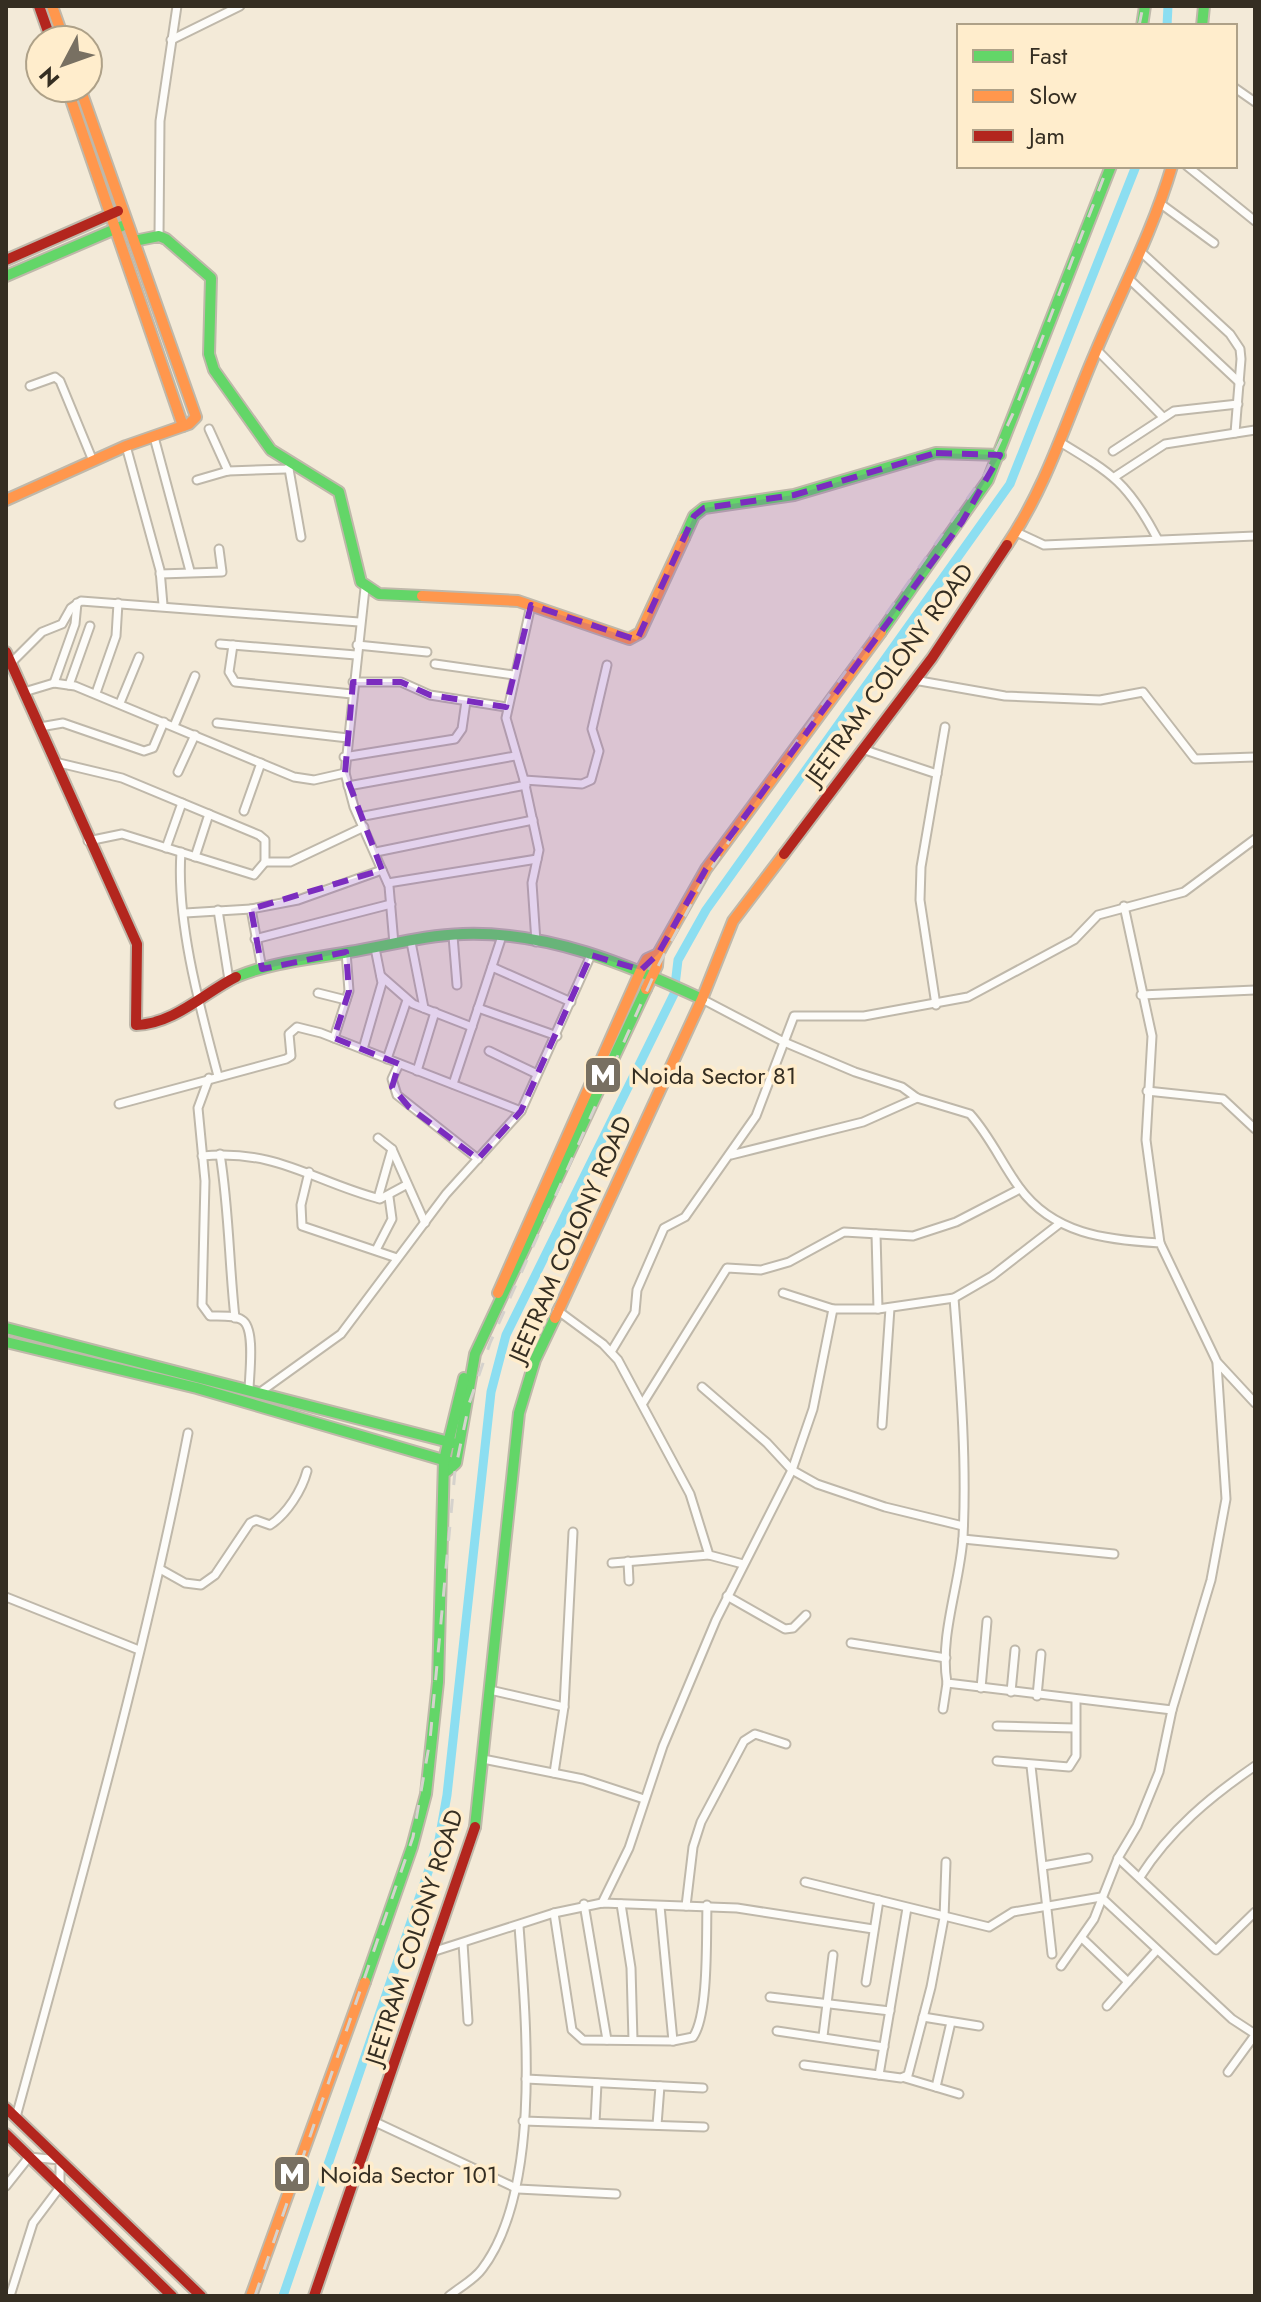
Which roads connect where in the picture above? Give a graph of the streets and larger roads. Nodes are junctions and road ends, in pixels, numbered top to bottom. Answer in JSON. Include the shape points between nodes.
{"nodes":[{"id":1,"x":177,"y":6,"type":"edge"},
{"id":2,"x":240,"y":6,"type":"edge"},
{"id":3,"x":171,"y":40,"type":"junction"},
{"id":4,"x":1237,"y":89,"type":"edge"},
{"id":5,"x":1255,"y":102,"type":"edge"},
{"id":6,"x":73,"y":104,"type":"edge"},
{"id":7,"x":86,"y":104,"type":"edge"},
{"id":8,"x":1110,"y":168,"type":"edge"},
{"id":9,"x":1171,"y":168,"type":"edge"},
{"id":10,"x":1189,"y":168,"type":"edge"},
{"id":11,"x":1161,"y":204,"type":"junction"},
{"id":12,"x":123,"y":209,"type":"junction"},
{"id":13,"x":111,"y":214,"type":"junction"},
{"id":14,"x":1255,"y":221,"type":"edge"},
{"id":15,"x":128,"y":224,"type":"junction"},
{"id":16,"x":117,"y":229,"type":"junction"},
{"id":17,"x":159,"y":236,"type":"junction"},
{"id":18,"x":134,"y":241,"type":"junction"},
{"id":19,"x":1214,"y":243,"type":"dead end"},
{"id":20,"x":1140,"y":251,"type":"junction"},
{"id":21,"x":6,"y":260,"type":"edge"},
{"id":22,"x":6,"y":276,"type":"edge"},
{"id":23,"x":1128,"y":278,"type":"junction"},
{"id":24,"x":1097,"y":350,"type":"junction"},
{"id":25,"x":1240,"y":383,"type":"junction"},
{"id":26,"x":30,"y":386,"type":"dead end"},
{"id":27,"x":1238,"y":404,"type":"junction"},
{"id":28,"x":1162,"y":416,"type":"junction"},
{"id":29,"x":183,"y":426,"type":"junction"},
{"id":30,"x":209,"y":429,"type":"dead end"},
{"id":31,"x":1255,"y":430,"type":"edge"},
{"id":32,"x":1235,"y":433,"type":"junction"},
{"id":33,"x":154,"y":437,"type":"junction"},
{"id":34,"x":1060,"y":442,"type":"junction"},
{"id":35,"x":126,"y":446,"type":"junction"},
{"id":36,"x":1113,"y":451,"type":"dead end"},
{"id":37,"x":1000,"y":455,"type":"junction"},
{"id":38,"x":93,"y":461,"type":"junction"},
{"id":39,"x":292,"y":466,"type":"junction"},
{"id":40,"x":228,"y":471,"type":"junction"},
{"id":41,"x":1116,"y":476,"type":"junction"},
{"id":42,"x":197,"y":480,"type":"dead end"},
{"id":43,"x":6,"y":500,"type":"edge"},
{"id":44,"x":1016,"y":532,"type":"junction"},
{"id":45,"x":1255,"y":536,"type":"edge"},
{"id":46,"x":301,"y":537,"type":"dead end"},
{"id":47,"x":1157,"y":538,"type":"junction"},
{"id":48,"x":219,"y":549,"type":"dead end"},
{"id":49,"x":190,"y":571,"type":"junction"},
{"id":50,"x":160,"y":574,"type":"junction"},
{"id":51,"x":365,"y":588,"type":"junction"},
{"id":52,"x":77,"y":603,"type":"junction"},
{"id":53,"x":118,"y":603,"type":"junction"},
{"id":54,"x":163,"y":605,"type":"junction"},
{"id":55,"x":531,"y":605,"type":"junction"},
{"id":56,"x":359,"y":622,"type":"junction"},
{"id":57,"x":90,"y":626,"type":"dead end"},
{"id":58,"x":220,"y":644,"type":"dead end"},
{"id":59,"x":233,"y":645,"type":"junction"},
{"id":60,"x":357,"y":645,"type":"junction"},
{"id":61,"x":6,"y":652,"type":"edge"},
{"id":62,"x":427,"y":652,"type":"dead end"},
{"id":63,"x":356,"y":655,"type":"junction"},
{"id":64,"x":139,"y":657,"type":"dead end"},
{"id":65,"x":11,"y":663,"type":"junction"},
{"id":66,"x":435,"y":664,"type":"dead end"},
{"id":67,"x":607,"y":665,"type":"dead end"},
{"id":68,"x":514,"y":675,"type":"junction"},
{"id":69,"x":195,"y":676,"type":"dead end"},
{"id":70,"x":914,"y":680,"type":"junction"},
{"id":71,"x":353,"y":682,"type":"junction"},
{"id":72,"x":54,"y":683,"type":"junction"},
{"id":73,"x":69,"y":685,"type":"junction"},
{"id":74,"x":24,"y":692,"type":"junction"},
{"id":75,"x":96,"y":693,"type":"junction"},
{"id":76,"x":352,"y":694,"type":"junction"},
{"id":77,"x":466,"y":701,"type":"junction"},
{"id":78,"x":120,"y":703,"type":"junction"},
{"id":79,"x":506,"y":707,"type":"junction"},
{"id":80,"x":164,"y":722,"type":"junction"},
{"id":81,"x":217,"y":723,"type":"dead end"},
{"id":82,"x":174,"y":726,"type":"junction"},
{"id":83,"x":40,"y":727,"type":"junction"},
{"id":84,"x":945,"y":727,"type":"dead end"},
{"id":85,"x":195,"y":735,"type":"junction"},
{"id":86,"x":348,"y":738,"type":"junction"},
{"id":87,"x":862,"y":749,"type":"junction"},
{"id":88,"x":515,"y":756,"type":"junction"},
{"id":89,"x":344,"y":757,"type":"junction"},
{"id":90,"x":1255,"y":757,"type":"edge"},
{"id":91,"x":55,"y":762,"type":"junction"},
{"id":92,"x":261,"y":763,"type":"junction"},
{"id":93,"x":178,"y":772,"type":"dead end"},
{"id":94,"x":345,"y":773,"type":"junction"},
{"id":95,"x":937,"y":774,"type":"junction"},
{"id":96,"x":525,"y":782,"type":"junction"},
{"id":97,"x":348,"y":786,"type":"junction"},
{"id":98,"x":182,"y":803,"type":"junction"},
{"id":99,"x":244,"y":811,"type":"dead end"},
{"id":100,"x":209,"y":814,"type":"junction"},
{"id":101,"x":359,"y":817,"type":"junction"},
{"id":102,"x":533,"y":820,"type":"junction"},
{"id":103,"x":364,"y":827,"type":"junction"},
{"id":104,"x":1255,"y":839,"type":"edge"},
{"id":105,"x":88,"y":841,"type":"junction"},
{"id":106,"x":166,"y":848,"type":"junction"},
{"id":107,"x":181,"y":852,"type":"junction"},
{"id":108,"x":376,"y":852,"type":"junction"},
{"id":109,"x":195,"y":857,"type":"junction"},
{"id":110,"x":537,"y":859,"type":"junction"},
{"id":111,"x":265,"y":862,"type":"junction"},
{"id":112,"x":382,"y":870,"type":"junction"},
{"id":113,"x":388,"y":883,"type":"junction"},
{"id":114,"x":391,"y":904,"type":"junction"},
{"id":115,"x":1124,"y":906,"type":"junction"},
{"id":116,"x":251,"y":909,"type":"junction"},
{"id":117,"x":218,"y":910,"type":"junction"},
{"id":118,"x":185,"y":913,"type":"junction"},
{"id":119,"x":453,"y":936,"type":"junction"},
{"id":120,"x":502,"y":936,"type":"junction"},
{"id":121,"x":255,"y":939,"type":"junction"},
{"id":122,"x":411,"y":942,"type":"junction"},
{"id":123,"x":536,"y":942,"type":"junction"},
{"id":124,"x":394,"y":944,"type":"junction"},
{"id":125,"x":375,"y":948,"type":"junction"},
{"id":126,"x":346,"y":952,"type":"junction"},
{"id":127,"x":658,"y":954,"type":"junction"},
{"id":128,"x":591,"y":955,"type":"junction"},
{"id":129,"x":492,"y":967,"type":"junction"},
{"id":130,"x":262,"y":969,"type":"junction"},
{"id":131,"x":641,"y":970,"type":"junction"},
{"id":132,"x":653,"y":975,"type":"junction"},
{"id":133,"x":381,"y":976,"type":"junction"},
{"id":134,"x":229,"y":980,"type":"junction"},
{"id":135,"x":457,"y":985,"type":"dead end"},
{"id":136,"x":1255,"y":990,"type":"edge"},
{"id":137,"x":318,"y":993,"type":"dead end"},
{"id":138,"x":1141,"y":995,"type":"junction"},
{"id":139,"x":702,"y":999,"type":"junction"},
{"id":140,"x":346,"y":1000,"type":"junction"},
{"id":141,"x":407,"y":1000,"type":"junction"},
{"id":142,"x":198,"y":1001,"type":"junction"},
{"id":143,"x":571,"y":1002,"type":"junction"},
{"id":144,"x":936,"y":1005,"type":"junction"},
{"id":145,"x":424,"y":1008,"type":"junction"},
{"id":146,"x":478,"y":1008,"type":"junction"},
{"id":147,"x":435,"y":1012,"type":"junction"},
{"id":148,"x":472,"y":1027,"type":"junction"},
{"id":149,"x":557,"y":1036,"type":"junction"},
{"id":150,"x":334,"y":1038,"type":"junction"},
{"id":151,"x":784,"y":1042,"type":"junction"},
{"id":152,"x":363,"y":1049,"type":"junction"},
{"id":153,"x":489,"y":1051,"type":"dead end"},
{"id":154,"x":387,"y":1059,"type":"junction"},
{"id":155,"x":399,"y":1064,"type":"junction"},
{"id":156,"x":417,"y":1071,"type":"junction"},
{"id":157,"x":537,"y":1074,"type":"junction"},
{"id":158,"x":218,"y":1076,"type":"junction"},
{"id":159,"x":209,"y":1078,"type":"junction"},
{"id":160,"x":453,"y":1084,"type":"junction"},
{"id":161,"x":1147,"y":1091,"type":"junction"},
{"id":162,"x":917,"y":1098,"type":"junction"},
{"id":163,"x":119,"y":1104,"type":"dead end"},
{"id":164,"x":521,"y":1111,"type":"junction"},
{"id":165,"x":1255,"y":1129,"type":"edge"},
{"id":166,"x":378,"y":1138,"type":"dead end"},
{"id":167,"x":392,"y":1149,"type":"junction"},
{"id":168,"x":220,"y":1154,"type":"junction"},
{"id":169,"x":731,"y":1155,"type":"junction"},
{"id":170,"x":202,"y":1156,"type":"junction"},
{"id":171,"x":478,"y":1159,"type":"junction"},
{"id":172,"x":309,"y":1172,"type":"junction"},
{"id":173,"x":406,"y":1185,"type":"junction"},
{"id":174,"x":1020,"y":1189,"type":"junction"},
{"id":175,"x":389,"y":1197,"type":"junction"},
{"id":176,"x":378,"y":1198,"type":"junction"},
{"id":177,"x":425,"y":1223,"type":"junction"},
{"id":178,"x":1059,"y":1224,"type":"junction"},
{"id":179,"x":876,"y":1234,"type":"junction"},
{"id":180,"x":1160,"y":1243,"type":"junction"},
{"id":181,"x":376,"y":1250,"type":"junction"},
{"id":182,"x":397,"y":1258,"type":"junction"},
{"id":183,"x":783,"y":1293,"type":"dead end"},
{"id":184,"x":954,"y":1298,"type":"junction"},
{"id":185,"x":890,"y":1308,"type":"junction"},
{"id":186,"x":556,"y":1309,"type":"junction"},
{"id":187,"x":833,"y":1309,"type":"junction"},
{"id":188,"x":878,"y":1309,"type":"junction"},
{"id":189,"x":235,"y":1318,"type":"junction"},
{"id":190,"x":6,"y":1328,"type":"edge"},
{"id":191,"x":6,"y":1342,"type":"edge"},
{"id":192,"x":611,"y":1352,"type":"junction"},
{"id":193,"x":1217,"y":1362,"type":"junction"},
{"id":194,"x":702,"y":1387,"type":"dead end"},
{"id":195,"x":254,"y":1392,"type":"junction"},
{"id":196,"x":643,"y":1403,"type":"junction"},
{"id":197,"x":1255,"y":1403,"type":"edge"},
{"id":198,"x":882,"y":1425,"type":"dead end"},
{"id":199,"x":188,"y":1433,"type":"dead end"},
{"id":200,"x":454,"y":1444,"type":"junction"},
{"id":201,"x":449,"y":1465,"type":"junction"},
{"id":202,"x":792,"y":1470,"type":"junction"},
{"id":203,"x":307,"y":1471,"type":"dead end"},
{"id":204,"x":963,"y":1526,"type":"junction"},
{"id":205,"x":573,"y":1532,"type":"dead end"},
{"id":206,"x":963,"y":1539,"type":"junction"},
{"id":207,"x":1114,"y":1554,"type":"dead end"},
{"id":208,"x":709,"y":1555,"type":"junction"},
{"id":209,"x":628,"y":1561,"type":"junction"},
{"id":210,"x":612,"y":1563,"type":"dead end"},
{"id":211,"x":743,"y":1564,"type":"junction"},
{"id":212,"x":160,"y":1569,"type":"junction"},
{"id":213,"x":629,"y":1581,"type":"dead end"},
{"id":214,"x":727,"y":1596,"type":"junction"},
{"id":215,"x":6,"y":1597,"type":"edge"},
{"id":216,"x":806,"y":1615,"type":"dead end"},
{"id":217,"x":987,"y":1621,"type":"dead end"},
{"id":218,"x":851,"y":1643,"type":"dead end"},
{"id":219,"x":139,"y":1650,"type":"junction"},
{"id":220,"x":1015,"y":1650,"type":"dead end"},
{"id":221,"x":1041,"y":1654,"type":"dead end"},
{"id":222,"x":946,"y":1658,"type":"junction"},
{"id":223,"x":947,"y":1683,"type":"junction"},
{"id":224,"x":981,"y":1688,"type":"junction"},
{"id":225,"x":490,"y":1690,"type":"junction"},
{"id":226,"x":1011,"y":1692,"type":"junction"},
{"id":227,"x":1037,"y":1696,"type":"junction"},
{"id":228,"x":1076,"y":1701,"type":"junction"},
{"id":229,"x":564,"y":1707,"type":"junction"},
{"id":230,"x":943,"y":1709,"type":"dead end"},
{"id":231,"x":1172,"y":1710,"type":"junction"},
{"id":232,"x":997,"y":1726,"type":"dead end"},
{"id":233,"x":1075,"y":1728,"type":"junction"},
{"id":234,"x":786,"y":1744,"type":"dead end"},
{"id":235,"x":483,"y":1759,"type":"junction"},
{"id":236,"x":997,"y":1761,"type":"dead end"},
{"id":237,"x":1031,"y":1766,"type":"junction"},
{"id":238,"x":1255,"y":1766,"type":"edge"},
{"id":239,"x":554,"y":1773,"type":"junction"},
{"id":240,"x":644,"y":1799,"type":"junction"},
{"id":241,"x":1088,"y":1858,"type":"dead end"},
{"id":242,"x":1118,"y":1858,"type":"junction"},
{"id":243,"x":946,"y":1862,"type":"dead end"},
{"id":244,"x":1043,"y":1866,"type":"junction"},
{"id":245,"x":1140,"y":1877,"type":"junction"},
{"id":246,"x":805,"y":1882,"type":"dead end"},
{"id":247,"x":1101,"y":1897,"type":"junction"},
{"id":248,"x":879,"y":1900,"type":"junction"},
{"id":249,"x":602,"y":1903,"type":"junction"},
{"id":250,"x":584,"y":1904,"type":"junction"},
{"id":251,"x":621,"y":1904,"type":"junction"},
{"id":252,"x":707,"y":1905,"type":"junction"},
{"id":253,"x":1046,"y":1905,"type":"junction"},
{"id":254,"x":660,"y":1906,"type":"junction"},
{"id":255,"x":686,"y":1906,"type":"junction"},
{"id":256,"x":907,"y":1908,"type":"junction"},
{"id":257,"x":1255,"y":1912,"type":"edge"},
{"id":258,"x":554,"y":1913,"type":"junction"},
{"id":259,"x":944,"y":1918,"type":"junction"},
{"id":260,"x":519,"y":1926,"type":"junction"},
{"id":261,"x":873,"y":1929,"type":"junction"},
{"id":262,"x":1083,"y":1939,"type":"junction"},
{"id":263,"x":463,"y":1943,"type":"junction"},
{"id":264,"x":1157,"y":1950,"type":"junction"},
{"id":265,"x":432,"y":1952,"type":"junction"},
{"id":266,"x":1052,"y":1954,"type":"dead end"},
{"id":267,"x":833,"y":1955,"type":"dead end"},
{"id":268,"x":1061,"y":1966,"type":"dead end"},
{"id":269,"x":866,"y":1982,"type":"dead end"},
{"id":270,"x":1128,"y":1982,"type":"junction"},
{"id":271,"x":770,"y":1997,"type":"dead end"},
{"id":272,"x":827,"y":2003,"type":"junction"},
{"id":273,"x":1107,"y":2006,"type":"dead end"},
{"id":274,"x":890,"y":2011,"type":"junction"},
{"id":275,"x":923,"y":2017,"type":"junction"},
{"id":276,"x":468,"y":2021,"type":"dead end"},
{"id":277,"x":951,"y":2022,"type":"junction"},
{"id":278,"x":979,"y":2026,"type":"dead end"},
{"id":279,"x":777,"y":2031,"type":"dead end"},
{"id":280,"x":1255,"y":2034,"type":"edge"},
{"id":281,"x":823,"y":2036,"type":"junction"},
{"id":282,"x":607,"y":2040,"type":"junction"},
{"id":283,"x":633,"y":2040,"type":"junction"},
{"id":284,"x":673,"y":2041,"type":"junction"},
{"id":285,"x":884,"y":2047,"type":"junction"},
{"id":286,"x":804,"y":2065,"type":"dead end"},
{"id":287,"x":1228,"y":2072,"type":"dead end"},
{"id":288,"x":879,"y":2075,"type":"junction"},
{"id":289,"x":905,"y":2078,"type":"junction"},
{"id":290,"x":526,"y":2079,"type":"junction"},
{"id":291,"x":597,"y":2083,"type":"junction"},
{"id":292,"x":660,"y":2086,"type":"junction"},
{"id":293,"x":936,"y":2087,"type":"junction"},
{"id":294,"x":703,"y":2088,"type":"dead end"},
{"id":295,"x":959,"y":2094,"type":"dead end"},
{"id":296,"x":6,"y":2108,"type":"edge"},
{"id":297,"x":16,"y":2117,"type":"junction"},
{"id":298,"x":373,"y":2121,"type":"junction"},
{"id":299,"x":523,"y":2121,"type":"junction"},
{"id":300,"x":595,"y":2123,"type":"junction"},
{"id":301,"x":657,"y":2125,"type":"junction"},
{"id":302,"x":704,"y":2127,"type":"dead end"},
{"id":303,"x":6,"y":2134,"type":"edge"},
{"id":304,"x":29,"y":2157,"type":"junction"},
{"id":305,"x":60,"y":2160,"type":"junction"},
{"id":306,"x":6,"y":2186,"type":"edge"},
{"id":307,"x":60,"y":2187,"type":"junction"},
{"id":308,"x":518,"y":2189,"type":"junction"},
{"id":309,"x":616,"y":2194,"type":"dead end"},
{"id":310,"x":10,"y":2296,"type":"edge"},
{"id":311,"x":172,"y":2296,"type":"edge"},
{"id":312,"x":201,"y":2296,"type":"edge"},
{"id":313,"x":251,"y":2296,"type":"edge"},
{"id":314,"x":314,"y":2296,"type":"edge"},
{"id":315,"x":449,"y":2296,"type":"edge"}],
"edges":[{"from":1,"to":3,"type":"street"},
{"from":2,"to":3,"type":"street"},
{"from":3,"to":17,"type":"street","via":[[160,121]]},
{"from":4,"to":5,"type":"street"},
{"from":6,"to":13,"type":"street"},
{"from":7,"to":12,"type":"street"},
{"from":8,"to":37,"type":"street"},
{"from":9,"to":11,"type":"street","name":"JEETRAM COLONY ROAD"},
{"from":10,"to":14,"type":"street"},
{"from":11,"to":19,"type":"street"},
{"from":11,"to":20,"type":"street","name":"JEETRAM COLONY ROAD"},
{"from":12,"to":13,"type":"street"},
{"from":12,"to":15,"type":"street"},
{"from":13,"to":16,"type":"street"},
{"from":13,"to":21,"type":"street"},
{"from":15,"to":16,"type":"street"},
{"from":15,"to":18,"type":"street"},
{"from":16,"to":22,"type":"street"},
{"from":16,"to":29,"type":"street"},
{"from":17,"to":18,"type":"street"},
{"from":17,"to":39,"type":"street","via":[[211,278],[209,354],[214,370],[262,440]]},
{"from":18,"to":29,"type":"street","via":[[195,411],[193,421]]},
{"from":20,"to":23,"type":"street","name":"JEETRAM COLONY ROAD"},
{"from":20,"to":25,"type":"street","via":[[1230,334],[1240,349]]},
{"from":23,"to":24,"type":"street","name":"JEETRAM COLONY ROAD"},
{"from":23,"to":25,"type":"street"},
{"from":24,"to":28,"type":"street"},
{"from":24,"to":34,"type":"street","name":"JEETRAM COLONY ROAD"},
{"from":25,"to":27,"type":"street"},
{"from":26,"to":38,"type":"street","via":[[55,377],[60,381]]},
{"from":27,"to":28,"type":"street"},
{"from":27,"to":32,"type":"street"},
{"from":28,"to":36,"type":"street"},
{"from":29,"to":33,"type":"street"},
{"from":30,"to":40,"type":"street"},
{"from":31,"to":32,"type":"street"},
{"from":32,"to":41,"type":"street","via":[[1165,444]]},
{"from":33,"to":35,"type":"street"},
{"from":33,"to":49,"type":"street"},
{"from":34,"to":41,"type":"street"},
{"from":34,"to":44,"type":"street","name":"JEETRAM COLONY ROAD"},
{"from":35,"to":38,"type":"street"},
{"from":35,"to":50,"type":"street"},
{"from":37,"to":55,"type":"street","via":[[925,455],[787,497],[698,511],[636,638],[623,639]]},
{"from":37,"to":127,"type":"street","via":[[962,522],[706,869]]},
{"from":38,"to":43,"type":"street"},
{"from":39,"to":40,"type":"street"},
{"from":39,"to":46,"type":"street"},
{"from":39,"to":51,"type":"street","via":[[339,492]]},
{"from":40,"to":42,"type":"street"},
{"from":41,"to":47,"type":"street"},
{"from":44,"to":47,"type":"street","via":[[1044,545]]},
{"from":44,"to":70,"type":"street","name":"JEETRAM COLONY ROAD"},
{"from":45,"to":47,"type":"street"},
{"from":48,"to":49,"type":"street","via":[[222,572]]},
{"from":49,"to":50,"type":"street"},
{"from":50,"to":54,"type":"street"},
{"from":51,"to":55,"type":"street","via":[[379,594],[507,599]]},
{"from":51,"to":56,"type":"street"},
{"from":52,"to":53,"type":"street"},
{"from":52,"to":65,"type":"street","via":[[62,624],[42,632]]},
{"from":52,"to":72,"type":"street"},
{"from":53,"to":54,"type":"street"},
{"from":53,"to":75,"type":"street","via":[[116,636]]},
{"from":54,"to":56,"type":"street"},
{"from":55,"to":68,"type":"street"},
{"from":56,"to":60,"type":"street"},
{"from":57,"to":73,"type":"street"},
{"from":58,"to":59,"type":"street"},
{"from":59,"to":63,"type":"street"},
{"from":59,"to":76,"type":"street","via":[[229,672],[235,682]]},
{"from":60,"to":62,"type":"street"},
{"from":60,"to":63,"type":"street"},
{"from":61,"to":65,"type":"street"},
{"from":63,"to":71,"type":"street"},
{"from":64,"to":78,"type":"street"},
{"from":65,"to":74,"type":"street"},
{"from":66,"to":68,"type":"street"},
{"from":67,"to":96,"type":"street","via":[[592,729],[599,751],[591,780]]},
{"from":68,"to":79,"type":"street"},
{"from":69,"to":82,"type":"street"},
{"from":70,"to":87,"type":"street","name":"JEETRAM COLONY ROAD"},
{"from":70,"to":90,"type":"street","via":[[1005,696],[1100,700],[1143,692],[1195,759]]},
{"from":71,"to":76,"type":"street"},
{"from":71,"to":77,"type":"street","via":[[401,682],[430,695]]},
{"from":72,"to":73,"type":"street"},
{"from":72,"to":74,"type":"street"},
{"from":73,"to":75,"type":"street"},
{"from":74,"to":83,"type":"street"},
{"from":75,"to":78,"type":"street"},
{"from":76,"to":86,"type":"street"},
{"from":77,"to":79,"type":"street"},
{"from":77,"to":89,"type":"street","via":[[455,739]]},
{"from":78,"to":80,"type":"street"},
{"from":79,"to":88,"type":"street"},
{"from":80,"to":82,"type":"street"},
{"from":80,"to":83,"type":"street","via":[[153,748],[144,751],[63,723]]},
{"from":81,"to":86,"type":"street"},
{"from":82,"to":85,"type":"street"},
{"from":83,"to":91,"type":"street"},
{"from":84,"to":95,"type":"street"},
{"from":85,"to":92,"type":"street"},
{"from":85,"to":93,"type":"street"},
{"from":86,"to":89,"type":"street"},
{"from":87,"to":95,"type":"street"},
{"from":87,"to":139,"type":"street","name":"JEETRAM COLONY ROAD","via":[[733,921]]},
{"from":88,"to":96,"type":"street"},
{"from":88,"to":97,"type":"street"},
{"from":89,"to":94,"type":"street"},
{"from":91,"to":98,"type":"street","via":[[122,778]]},
{"from":91,"to":105,"type":"street"},
{"from":92,"to":94,"type":"street","via":[[306,781]]},
{"from":92,"to":99,"type":"street"},
{"from":94,"to":97,"type":"street"},
{"from":95,"to":144,"type":"street","via":[[920,900]]},
{"from":96,"to":101,"type":"street"},
{"from":96,"to":102,"type":"street"},
{"from":97,"to":101,"type":"street"},
{"from":98,"to":100,"type":"street"},
{"from":98,"to":106,"type":"street"},
{"from":100,"to":109,"type":"street"},
{"from":100,"to":111,"type":"street","via":[[263,838]]},
{"from":101,"to":103,"type":"street"},
{"from":102,"to":108,"type":"street"},
{"from":102,"to":110,"type":"street"},
{"from":103,"to":108,"type":"street"},
{"from":103,"to":111,"type":"street","via":[[290,862]]},
{"from":104,"to":115,"type":"street","via":[[1184,892]]},
{"from":105,"to":106,"type":"street","via":[[122,834]]},
{"from":105,"to":142,"type":"street","via":[[139,951],[136,1025]]},
{"from":106,"to":107,"type":"street"},
{"from":107,"to":109,"type":"street"},
{"from":107,"to":118,"type":"street","via":[[179,883]]},
{"from":108,"to":112,"type":"street"},
{"from":109,"to":111,"type":"street","via":[[254,875]]},
{"from":110,"to":113,"type":"street"},
{"from":110,"to":123,"type":"street","via":[[532,883]]},
{"from":112,"to":113,"type":"street"},
{"from":112,"to":116,"type":"street","via":[[298,900]]},
{"from":113,"to":114,"type":"street"},
{"from":114,"to":121,"type":"street"},
{"from":114,"to":124,"type":"street"},
{"from":115,"to":138,"type":"street"},
{"from":115,"to":144,"type":"street","via":[[1094,917],[1074,940],[1001,982]]},
{"from":116,"to":117,"type":"street"},
{"from":116,"to":121,"type":"street"},
{"from":117,"to":118,"type":"street"},
{"from":117,"to":134,"type":"street"},
{"from":118,"to":142,"type":"street"},
{"from":119,"to":120,"type":"street"},
{"from":119,"to":122,"type":"street"},
{"from":119,"to":135,"type":"street"},
{"from":120,"to":123,"type":"street"},
{"from":120,"to":129,"type":"street"},
{"from":121,"to":130,"type":"street"},
{"from":122,"to":124,"type":"street"},
{"from":122,"to":145,"type":"street"},
{"from":123,"to":128,"type":"street"},
{"from":124,"to":125,"type":"street"},
{"from":125,"to":126,"type":"street"},
{"from":125,"to":133,"type":"street"},
{"from":126,"to":130,"type":"street"},
{"from":126,"to":140,"type":"street"},
{"from":127,"to":131,"type":"street"},
{"from":127,"to":132,"type":"street"},
{"from":128,"to":131,"type":"street"},
{"from":128,"to":143,"type":"street"},
{"from":129,"to":143,"type":"street"},
{"from":129,"to":146,"type":"street"},
{"from":130,"to":134,"type":"street"},
{"from":131,"to":132,"type":"street"},
{"from":131,"to":200,"type":"street","via":[[474,1346]]},
{"from":132,"to":139,"type":"street"},
{"from":132,"to":200,"type":"street","via":[[475,1354]]},
{"from":133,"to":141,"type":"street"},
{"from":133,"to":152,"type":"street"},
{"from":134,"to":142,"type":"street"},
{"from":136,"to":138,"type":"street"},
{"from":137,"to":140,"type":"street"},
{"from":138,"to":161,"type":"street","via":[[1152,1036]]},
{"from":139,"to":151,"type":"street"},
{"from":139,"to":186,"type":"street","name":"JEETRAM COLONY ROAD"},
{"from":140,"to":150,"type":"street"},
{"from":141,"to":145,"type":"street"},
{"from":141,"to":154,"type":"street"},
{"from":142,"to":158,"type":"street"},
{"from":143,"to":149,"type":"street"},
{"from":144,"to":151,"type":"street","via":[[864,1016],[794,1016]]},
{"from":145,"to":147,"type":"street"},
{"from":146,"to":148,"type":"street"},
{"from":146,"to":149,"type":"street"},
{"from":147,"to":148,"type":"street"},
{"from":147,"to":156,"type":"street"},
{"from":148,"to":160,"type":"street"},
{"from":149,"to":157,"type":"street"},
{"from":150,"to":152,"type":"street"},
{"from":150,"to":158,"type":"street","via":[[297,1027],[289,1034],[291,1056]]},
{"from":151,"to":162,"type":"street","via":[[902,1087]]},
{"from":151,"to":169,"type":"street","via":[[766,1097]]},
{"from":152,"to":154,"type":"street"},
{"from":153,"to":157,"type":"street"},
{"from":154,"to":155,"type":"street"},
{"from":155,"to":156,"type":"street"},
{"from":155,"to":171,"type":"street","via":[[392,1079],[397,1095]]},
{"from":156,"to":160,"type":"street"},
{"from":157,"to":164,"type":"street"},
{"from":158,"to":159,"type":"street"},
{"from":159,"to":163,"type":"street"},
{"from":159,"to":170,"type":"street","via":[[199,1100]]},
{"from":160,"to":164,"type":"street"},
{"from":161,"to":165,"type":"street","via":[[1223,1099]]},
{"from":161,"to":180,"type":"street","via":[[1146,1140]]},
{"from":162,"to":169,"type":"street","via":[[873,1119]]},
{"from":162,"to":174,"type":"street","via":[[970,1114]]},
{"from":164,"to":171,"type":"street"},
{"from":166,"to":167,"type":"street"},
{"from":167,"to":173,"type":"street"},
{"from":167,"to":176,"type":"street"},
{"from":168,"to":170,"type":"street"},
{"from":168,"to":172,"type":"street","via":[[243,1153]]},
{"from":168,"to":189,"type":"street"},
{"from":169,"to":192,"type":"street","via":[[685,1217],[664,1228],[637,1290],[635,1312]]},
{"from":170,"to":189,"type":"street","via":[[202,1305],[210,1316]]},
{"from":171,"to":177,"type":"street"},
{"from":172,"to":176,"type":"street"},
{"from":172,"to":181,"type":"street","via":[[302,1226]]},
{"from":173,"to":175,"type":"street"},
{"from":173,"to":177,"type":"street"},
{"from":174,"to":178,"type":"street"},
{"from":174,"to":179,"type":"street","via":[[934,1230],[913,1236]]},
{"from":175,"to":176,"type":"street"},
{"from":175,"to":181,"type":"street","via":[[392,1219]]},
{"from":177,"to":182,"type":"street"},
{"from":178,"to":180,"type":"street","via":[[1117,1240]]},
{"from":178,"to":184,"type":"street"},
{"from":179,"to":188,"type":"street"},
{"from":179,"to":196,"type":"street","via":[[844,1232],[789,1262],[761,1270],[727,1268]]},
{"from":180,"to":193,"type":"street"},
{"from":181,"to":182,"type":"street"},
{"from":182,"to":195,"type":"street","via":[[341,1334]]},
{"from":183,"to":187,"type":"street"},
{"from":184,"to":185,"type":"street"},
{"from":184,"to":204,"type":"street"},
{"from":185,"to":188,"type":"street"},
{"from":185,"to":198,"type":"street"},
{"from":186,"to":192,"type":"street"},
{"from":186,"to":225,"type":"street","name":"JEETRAM COLONY ROAD","via":[[519,1413]]},
{"from":187,"to":188,"type":"street"},
{"from":187,"to":202,"type":"street","via":[[813,1409]]},
{"from":189,"to":195,"type":"street","via":[[249,1330]]},
{"from":190,"to":195,"type":"street"},
{"from":191,"to":201,"type":"street","via":[[197,1388]]},
{"from":192,"to":196,"type":"street"},
{"from":193,"to":197,"type":"street"},
{"from":193,"to":231,"type":"street","via":[[1226,1486],[1223,1522]]},
{"from":194,"to":202,"type":"street"},
{"from":195,"to":200,"type":"street"},
{"from":196,"to":208,"type":"street","via":[[690,1494]]},
{"from":199,"to":212,"type":"street"},
{"from":200,"to":201,"type":"street"},
{"from":201,"to":313,"type":"street","via":[[438,1682],[426,1794],[326,2096]]},
{"from":202,"to":204,"type":"street","via":[[847,1496]]},
{"from":202,"to":211,"type":"street"},
{"from":203,"to":212,"type":"street","via":[[297,1495],[275,1521],[250,1523],[215,1575],[201,1585]]},
{"from":204,"to":206,"type":"street"},
{"from":205,"to":229,"type":"street"},
{"from":206,"to":207,"type":"street"},
{"from":206,"to":222,"type":"street"},
{"from":208,"to":209,"type":"street"},
{"from":208,"to":211,"type":"street"},
{"from":209,"to":210,"type":"street"},
{"from":209,"to":213,"type":"street"},
{"from":211,"to":214,"type":"street"},
{"from":212,"to":219,"type":"street"},
{"from":214,"to":216,"type":"street","via":[[785,1629]]},
{"from":214,"to":240,"type":"street"},
{"from":215,"to":219,"type":"street"},
{"from":217,"to":224,"type":"street"},
{"from":218,"to":222,"type":"street"},
{"from":219,"to":297,"type":"street"},
{"from":220,"to":226,"type":"street"},
{"from":221,"to":227,"type":"street"},
{"from":222,"to":223,"type":"street"},
{"from":223,"to":224,"type":"street"},
{"from":223,"to":230,"type":"street"},
{"from":224,"to":226,"type":"street"},
{"from":225,"to":229,"type":"street"},
{"from":225,"to":235,"type":"street","name":"JEETRAM COLONY ROAD"},
{"from":226,"to":227,"type":"street"},
{"from":227,"to":228,"type":"street"},
{"from":228,"to":231,"type":"street"},
{"from":228,"to":233,"type":"street"},
{"from":229,"to":239,"type":"street"},
{"from":231,"to":242,"type":"street","via":[[1159,1772]]},
{"from":232,"to":233,"type":"street"},
{"from":233,"to":237,"type":"street","via":[[1076,1756],[1069,1767]]},
{"from":234,"to":255,"type":"street","via":[[755,1734],[744,1741],[701,1822]]},
{"from":235,"to":239,"type":"street"},
{"from":235,"to":265,"type":"street","name":"JEETRAM COLONY ROAD","via":[[477,1820]]},
{"from":236,"to":237,"type":"street"},
{"from":237,"to":244,"type":"street"},
{"from":238,"to":245,"type":"street","via":[[1190,1815],[1158,1848]]},
{"from":239,"to":240,"type":"street"},
{"from":240,"to":249,"type":"street","via":[[629,1848]]},
{"from":241,"to":244,"type":"street"},
{"from":242,"to":245,"type":"street"},
{"from":242,"to":247,"type":"street"},
{"from":243,"to":259,"type":"street"},
{"from":244,"to":253,"type":"street"},
{"from":245,"to":257,"type":"street","via":[[1216,1950]]},
{"from":246,"to":248,"type":"street"},
{"from":247,"to":253,"type":"street"},
{"from":247,"to":262,"type":"street"},
{"from":247,"to":264,"type":"street"},
{"from":248,"to":256,"type":"street"},
{"from":248,"to":261,"type":"street"},
{"from":249,"to":250,"type":"street"},
{"from":249,"to":251,"type":"street"},
{"from":250,"to":258,"type":"street"},
{"from":250,"to":282,"type":"street"},
{"from":251,"to":254,"type":"street"},
{"from":251,"to":283,"type":"street","via":[[631,1968]]},
{"from":252,"to":255,"type":"street"},
{"from":252,"to":261,"type":"street"},
{"from":252,"to":284,"type":"street","via":[[699,2026],[693,2037]]},
{"from":253,"to":259,"type":"street","via":[[1008,1913],[989,1927]]},
{"from":253,"to":266,"type":"street"},
{"from":254,"to":255,"type":"street"},
{"from":254,"to":284,"type":"street"},
{"from":256,"to":259,"type":"street"},
{"from":256,"to":274,"type":"street"},
{"from":258,"to":260,"type":"street"},
{"from":258,"to":282,"type":"street","via":[[572,2030],[583,2040]]},
{"from":259,"to":275,"type":"street"},
{"from":260,"to":263,"type":"street"},
{"from":260,"to":290,"type":"street"},
{"from":261,"to":269,"type":"street"},
{"from":262,"to":268,"type":"street"},
{"from":262,"to":270,"type":"street"},
{"from":263,"to":265,"type":"street"},
{"from":263,"to":276,"type":"street"},
{"from":264,"to":270,"type":"street"},
{"from":264,"to":280,"type":"street"},
{"from":265,"to":298,"type":"street","name":"JEETRAM COLONY ROAD"},
{"from":267,"to":272,"type":"street"},
{"from":270,"to":273,"type":"street"},
{"from":271,"to":272,"type":"street"},
{"from":272,"to":274,"type":"street"},
{"from":272,"to":281,"type":"street"},
{"from":274,"to":285,"type":"street"},
{"from":275,"to":277,"type":"street"},
{"from":275,"to":289,"type":"street"},
{"from":277,"to":278,"type":"street"},
{"from":277,"to":293,"type":"street"},
{"from":279,"to":281,"type":"street"},
{"from":280,"to":287,"type":"street"},
{"from":281,"to":285,"type":"street"},
{"from":282,"to":283,"type":"street"},
{"from":283,"to":284,"type":"street"},
{"from":285,"to":288,"type":"street"},
{"from":286,"to":288,"type":"street"},
{"from":288,"to":289,"type":"street"},
{"from":289,"to":293,"type":"street"},
{"from":290,"to":291,"type":"street"},
{"from":290,"to":299,"type":"street"},
{"from":291,"to":292,"type":"street"},
{"from":291,"to":300,"type":"street"},
{"from":292,"to":294,"type":"street"},
{"from":292,"to":301,"type":"street"},
{"from":293,"to":295,"type":"street"},
{"from":296,"to":297,"type":"street"},
{"from":297,"to":305,"type":"street"},
{"from":298,"to":308,"type":"street"},
{"from":298,"to":314,"type":"street","name":"JEETRAM COLONY ROAD"},
{"from":299,"to":300,"type":"street"},
{"from":299,"to":308,"type":"street"},
{"from":300,"to":301,"type":"street"},
{"from":301,"to":302,"type":"street"},
{"from":303,"to":304,"type":"street"},
{"from":304,"to":305,"type":"street"},
{"from":304,"to":306,"type":"street"},
{"from":304,"to":307,"type":"street"},
{"from":305,"to":307,"type":"street"},
{"from":305,"to":312,"type":"street"},
{"from":307,"to":310,"type":"street","via":[[33,2223]]},
{"from":307,"to":311,"type":"street"},
{"from":308,"to":309,"type":"street"},
{"from":308,"to":315,"type":"street","via":[[485,2266]]}]}
